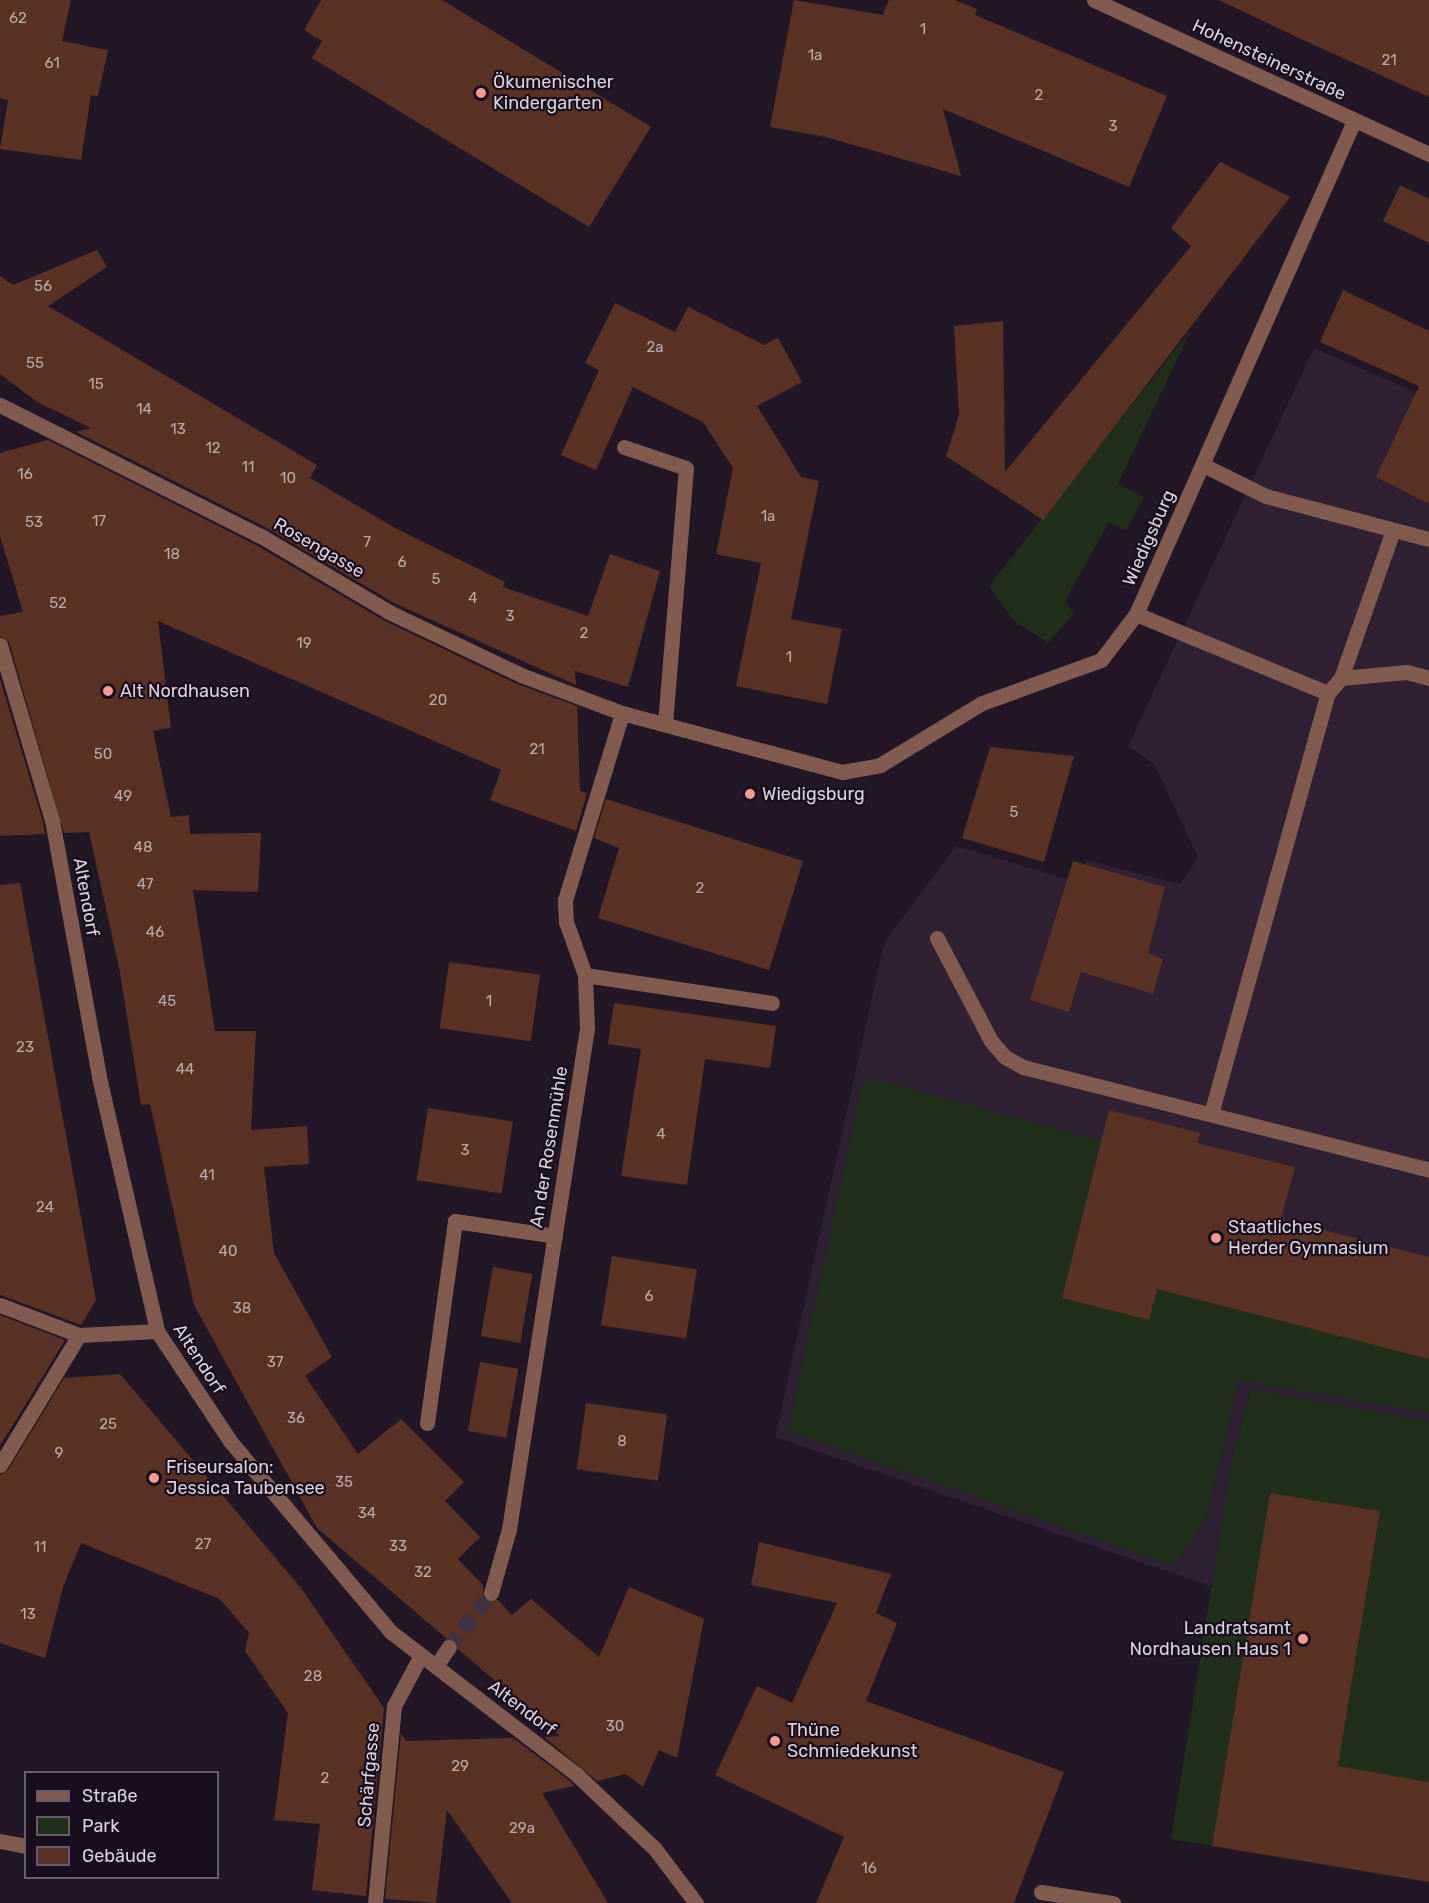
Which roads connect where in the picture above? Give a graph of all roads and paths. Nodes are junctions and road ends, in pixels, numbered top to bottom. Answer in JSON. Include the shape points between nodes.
{"nodes":[{"id":1,"x":1094,"y":0,"type":"edge"},
{"id":2,"x":1354,"y":121,"type":"junction"},
{"id":3,"x":1429,"y":154,"type":"edge"},
{"id":4,"x":0,"y":405,"type":"edge"},
{"id":5,"x":624,"y":447,"type":"dead end"},
{"id":6,"x":1203,"y":465,"type":"junction"},
{"id":7,"x":1393,"y":530,"type":"junction"},
{"id":8,"x":1429,"y":539,"type":"edge"},
{"id":9,"x":1136,"y":614,"type":"junction"},
{"id":10,"x":0,"y":645,"type":"edge"},
{"id":11,"x":1341,"y":678,"type":"junction"},
{"id":12,"x":1429,"y":678,"type":"edge"},
{"id":13,"x":1328,"y":693,"type":"junction"},
{"id":14,"x":622,"y":713,"type":"junction"},
{"id":15,"x":665,"y":723,"type":"junction"},
{"id":16,"x":937,"y":938,"type":"dead end"},
{"id":17,"x":585,"y":975,"type":"junction"},
{"id":18,"x":772,"y":1003,"type":"dead end"},
{"id":19,"x":1211,"y":1114,"type":"junction"},
{"id":20,"x":1429,"y":1170,"type":"edge"},
{"id":21,"x":555,"y":1236,"type":"junction"},
{"id":22,"x":0,"y":1305,"type":"edge"},
{"id":23,"x":157,"y":1331,"type":"junction"},
{"id":24,"x":79,"y":1335,"type":"junction"},
{"id":25,"x":427,"y":1423,"type":"dead end"},
{"id":26,"x":0,"y":1465,"type":"edge"},
{"id":27,"x":491,"y":1593,"type":"tunnel mouth"},
{"id":28,"x":449,"y":1647,"type":"tunnel mouth"},
{"id":29,"x":420,"y":1657,"type":"junction"},
{"id":30,"x":436,"y":1666,"type":"junction"},
{"id":31,"x":0,"y":1841,"type":"edge"},
{"id":32,"x":24,"y":1846,"type":"edge"},
{"id":33,"x":1041,"y":1892,"type":"dead end"},
{"id":34,"x":375,"y":1903,"type":"edge"},
{"id":35,"x":696,"y":1903,"type":"edge"},
{"id":36,"x":1113,"y":1903,"type":"edge"}],
"edges":[{"from":1,"to":2,"type":"street","name":"Hohensteinerstraße"},
{"from":2,"to":3,"type":"street","name":"Hohensteinerstraße"},
{"from":2,"to":6,"type":"street","name":"Wiedigsburg"},
{"from":4,"to":14,"type":"street","name":"Rosengasse","via":[[261,536],[389,612],[521,675]]},
{"from":5,"to":15,"type":"street","via":[[686,468]]},
{"from":6,"to":7,"type":"street","via":[[1266,496]]},
{"from":6,"to":9,"type":"street","name":"Wiedigsburg"},
{"from":7,"to":8,"type":"street"},
{"from":7,"to":11,"type":"street"},
{"from":9,"to":13,"type":"street"},
{"from":9,"to":15,"type":"street","name":"Wiedigsburg","via":[[1101,660],[982,703],[880,765],[842,772]]},
{"from":10,"to":23,"type":"street","name":"Altendorf","via":[[52,820],[99,1077]]},
{"from":11,"to":12,"type":"street","via":[[1407,672]]},
{"from":11,"to":13,"type":"street"},
{"from":13,"to":19,"type":"street"},
{"from":14,"to":15,"type":"street","name":"Wiedigsburg"},
{"from":14,"to":17,"type":"street","name":"An der Rosenmühle","via":[[565,900],[566,922]]},
{"from":16,"to":19,"type":"street","via":[[991,1041],[1005,1058],[1048,1075]]},
{"from":17,"to":18,"type":"street"},
{"from":17,"to":21,"type":"street","name":"An der Rosenmühle","via":[[587,1028]]},
{"from":19,"to":20,"type":"street"},
{"from":21,"to":25,"type":"street","via":[[454,1221]]},
{"from":21,"to":27,"type":"street","name":"An der Rosenmühle","via":[[509,1529]]},
{"from":22,"to":24,"type":"street"},
{"from":23,"to":24,"type":"street"},
{"from":23,"to":29,"type":"street","name":"Altendorf","via":[[230,1441],[368,1606]]},
{"from":24,"to":26,"type":"street"},
{"from":28,"to":30,"type":"street"},
{"from":29,"to":30,"type":"street","name":"Altendorf"},
{"from":29,"to":34,"type":"street","name":"Schärfgasse","via":[[394,1706]]},
{"from":30,"to":35,"type":"street","name":"Altendorf","via":[[576,1774],[655,1849]]},
{"from":31,"to":32,"type":"street"},
{"from":33,"to":36,"type":"street"}]}
